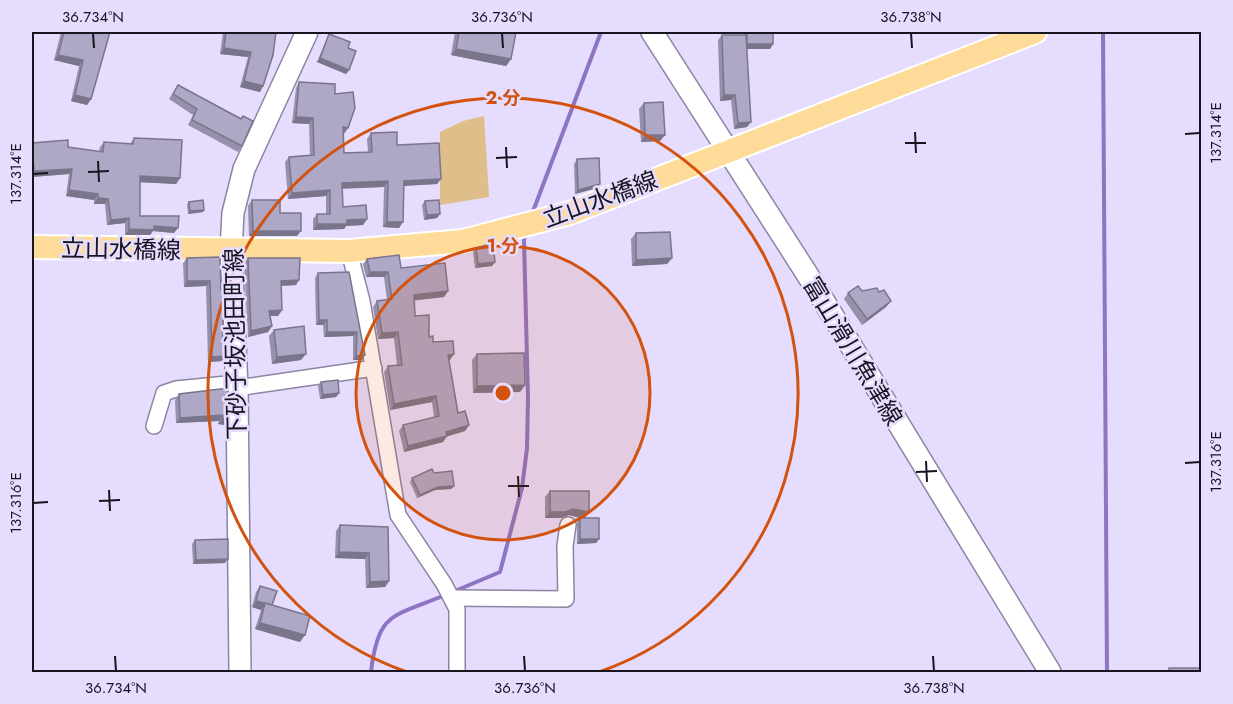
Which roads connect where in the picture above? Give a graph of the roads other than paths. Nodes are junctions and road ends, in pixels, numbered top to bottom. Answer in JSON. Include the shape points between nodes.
{"nodes":[{"id":1,"x":307,"y":32,"type":"edge"},
{"id":2,"x":652,"y":32,"type":"edge"},
{"id":3,"x":1035,"y":32,"type":"edge"},
{"id":4,"x":729,"y":151,"type":"junction"},
{"id":5,"x":32,"y":247,"type":"edge"},
{"id":6,"x":231,"y":250,"type":"junction"},
{"id":7,"x":349,"y":251,"type":"junction"},
{"id":8,"x":374,"y":368,"type":"junction"},
{"id":9,"x":237,"y":386,"type":"junction"},
{"id":10,"x":154,"y":426,"type":"dead end"},
{"id":11,"x":568,"y":525,"type":"dead end"},
{"id":12,"x":452,"y":598,"type":"junction"},
{"id":13,"x":240,"y":672,"type":"edge"},
{"id":14,"x":457,"y":672,"type":"edge"},
{"id":15,"x":1050,"y":672,"type":"edge"}],
"edges":[{"from":1,"to":6,"type":"main road","name":"下砂子坂池田町線","via":[[244,168],[233,213]]},
{"from":2,"to":4,"type":"main road","name":"富山滑川魚津線"},
{"from":3,"to":4,"type":"main road","name":"立山水橋線"},
{"from":4,"to":7,"type":"main road","name":"立山水橋線","via":[[570,213],[512,229],[463,241]]},
{"from":4,"to":15,"type":"main road","name":"富山滑川魚津線"},
{"from":5,"to":6,"type":"main road","name":"立山水橋線"},
{"from":6,"to":7,"type":"main road","name":"立山水橋線"},
{"from":6,"to":9,"type":"main road","name":"下砂子坂池田町線"},
{"from":7,"to":8,"type":"street"},
{"from":8,"to":9,"type":"street"},
{"from":8,"to":12,"type":"street","via":[[398,515]]},
{"from":9,"to":10,"type":"street","via":[[164,393]]},
{"from":9,"to":13,"type":"main road","name":"下砂子坂池田町線"},
{"from":11,"to":12,"type":"street","via":[[566,599]]},
{"from":12,"to":14,"type":"street","via":[[457,609]]}]}
